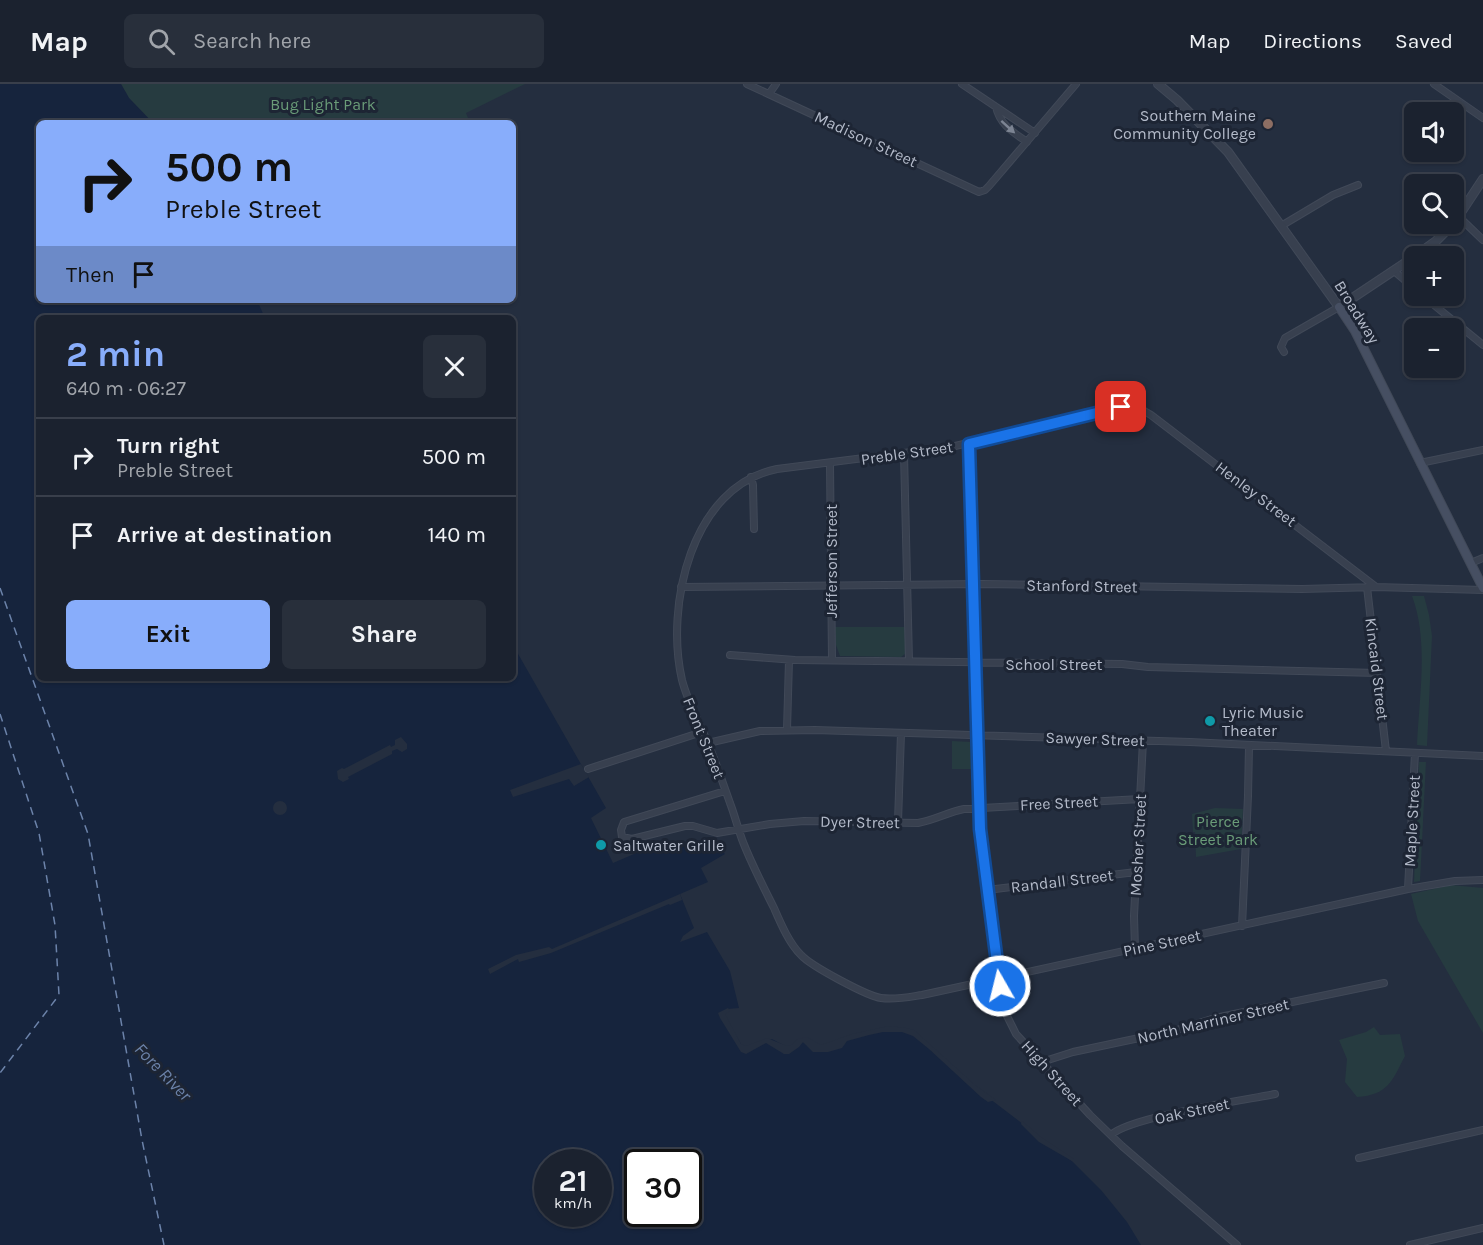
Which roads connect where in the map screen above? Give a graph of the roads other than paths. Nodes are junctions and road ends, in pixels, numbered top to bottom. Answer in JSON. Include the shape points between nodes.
{"nodes":[{"id":1,"x":747,"y":84,"type":"edge"},
{"id":2,"x":776,"y":84,"type":"edge"},
{"id":3,"x":962,"y":84,"type":"edge"},
{"id":4,"x":1076,"y":84,"type":"edge"},
{"id":5,"x":1158,"y":84,"type":"edge"},
{"id":6,"x":1434,"y":84,"type":"edge"},
{"id":7,"x":769,"y":94,"type":"junction"},
{"id":8,"x":996,"y":106,"type":"junction"},
{"id":9,"x":1483,"y":118,"type":"edge"},
{"id":10,"x":1035,"y":133,"type":"junction"},
{"id":11,"x":1027,"y":142,"type":"junction"},
{"id":12,"x":1483,"y":181,"type":"edge"},
{"id":13,"x":1358,"y":185,"type":"dead end"},
{"id":14,"x":1464,"y":208,"type":"edge"},
{"id":15,"x":1281,"y":226,"type":"junction"},
{"id":16,"x":1464,"y":227,"type":"edge"},
{"id":17,"x":1443,"y":234,"type":"edge"},
{"id":18,"x":1483,"y":240,"type":"edge"},
{"id":19,"x":1429,"y":246,"type":"edge"},
{"id":20,"x":1404,"y":264,"type":"edge"},
{"id":21,"x":1394,"y":271,"type":"junction"},
{"id":22,"x":1404,"y":280,"type":"edge"},
{"id":23,"x":1435,"y":306,"type":"edge"},
{"id":24,"x":1339,"y":307,"type":"junction"},
{"id":25,"x":1483,"y":345,"type":"edge"},
{"id":26,"x":1284,"y":352,"type":"dead end"},
{"id":27,"x":1132,"y":406,"type":"joint"},
{"id":28,"x":969,"y":444,"type":"junction"},
{"id":29,"x":1483,"y":450,"type":"edge"},
{"id":30,"x":904,"y":454,"type":"junction"},
{"id":31,"x":830,"y":463,"type":"junction"},
{"id":32,"x":1420,"y":463,"type":"junction"},
{"id":33,"x":751,"y":477,"type":"junction"},
{"id":34,"x":754,"y":529,"type":"dead end"},
{"id":35,"x":1483,"y":558,"type":"edge"},
{"id":36,"x":1471,"y":563,"type":"junction"},
{"id":37,"x":974,"y":584,"type":"junction"},
{"id":38,"x":907,"y":585,"type":"junction"},
{"id":39,"x":832,"y":586,"type":"junction"},
{"id":40,"x":681,"y":587,"type":"junction"},
{"id":41,"x":1367,"y":587,"type":"junction"},
{"id":42,"x":1376,"y":587,"type":"junction"},
{"id":43,"x":1483,"y":589,"type":"edge"},
{"id":44,"x":730,"y":656,"type":"dead end"},
{"id":45,"x":789,"y":660,"type":"junction"},
{"id":46,"x":832,"y":660,"type":"junction"},
{"id":47,"x":909,"y":661,"type":"junction"},
{"id":48,"x":975,"y":664,"type":"junction"},
{"id":49,"x":1377,"y":673,"type":"junction"},
{"id":50,"x":787,"y":730,"type":"junction"},
{"id":51,"x":702,"y":732,"type":"junction"},
{"id":52,"x":901,"y":732,"type":"junction"},
{"id":53,"x":978,"y":735,"type":"junction"},
{"id":54,"x":1143,"y":741,"type":"junction"},
{"id":55,"x":708,"y":743,"type":"junction"},
{"id":56,"x":1249,"y":746,"type":"junction"},
{"id":57,"x":1386,"y":751,"type":"junction"},
{"id":58,"x":1415,"y":753,"type":"junction"},
{"id":59,"x":1483,"y":756,"type":"edge"},
{"id":60,"x":588,"y":769,"type":"dead end"},
{"id":61,"x":725,"y":792,"type":"junction"},
{"id":62,"x":1140,"y":799,"type":"junction"},
{"id":63,"x":979,"y":808,"type":"junction"},
{"id":64,"x":898,"y":822,"type":"junction"},
{"id":65,"x":739,"y":829,"type":"junction"},
{"id":66,"x":1136,"y":872,"type":"junction"},
{"id":67,"x":1483,"y":880,"type":"edge"},
{"id":68,"x":987,"y":890,"type":"junction"},
{"id":69,"x":1408,"y":890,"type":"junction"},
{"id":70,"x":1242,"y":926,"type":"junction"},
{"id":71,"x":1135,"y":949,"type":"junction"},
{"id":72,"x":999,"y":979,"type":"junction"},
{"id":73,"x":845,"y":981,"type":"joint"},
{"id":74,"x":1384,"y":983,"type":"dead end"},
{"id":75,"x":1043,"y":1064,"type":"junction"},
{"id":76,"x":1275,"y":1094,"type":"dead end"},
{"id":77,"x":1483,"y":1130,"type":"edge"},
{"id":78,"x":1111,"y":1135,"type":"junction"},
{"id":79,"x":1359,"y":1158,"type":"dead end"},
{"id":80,"x":1483,"y":1228,"type":"edge"},
{"id":81,"x":1237,"y":1245,"type":"edge"},
{"id":82,"x":1410,"y":1245,"type":"edge"}],
"edges":[{"from":1,"to":7,"type":"street","name":"Madison Street"},
{"from":2,"to":7,"type":"street"},
{"from":3,"to":8,"type":"street"},
{"from":4,"to":10,"type":"street"},
{"from":5,"to":15,"type":"street","name":"Broadway","via":[[1228,152]]},
{"from":6,"to":9,"type":"street"},
{"from":7,"to":11,"type":"street","name":"Madison Street","via":[[979,192]]},
{"from":8,"to":10,"type":"street"},
{"from":8,"to":11,"type":"street","one_way":true,"via":[[1005,126]]},
{"from":10,"to":11,"type":"street"},
{"from":12,"to":14,"type":"street"},
{"from":13,"to":15,"type":"street"},
{"from":15,"to":24,"type":"street","name":"Broadway"},
{"from":16,"to":18,"type":"street"},
{"from":17,"to":19,"type":"street"},
{"from":20,"to":21,"type":"street"},
{"from":21,"to":22,"type":"street"},
{"from":21,"to":24,"type":"street"},
{"from":23,"to":25,"type":"street"},
{"from":24,"to":26,"type":"street","via":[[1285,338],[1281,346]]},
{"from":24,"to":32,"type":"main road","name":"Broadway","via":[[1355,331]]},
{"from":27,"to":28,"type":"street","name":"Preble Street"},
{"from":27,"to":42,"type":"street","name":"Henley Street","via":[[1151,415]]},
{"from":28,"to":30,"type":"street","name":"Preble Street"},
{"from":28,"to":37,"type":"street","name":"High Street"},
{"from":29,"to":32,"type":"street"},
{"from":30,"to":31,"type":"street","name":"Preble Street"},
{"from":30,"to":38,"type":"street"},
{"from":31,"to":33,"type":"street","name":"Preble Street","via":[[777,469]]},
{"from":31,"to":39,"type":"street","name":"Jefferson Street"},
{"from":32,"to":36,"type":"main road","name":"Broadway"},
{"from":33,"to":34,"type":"street"},
{"from":33,"to":40,"type":"street","name":"Front Street","via":[[729,493],[705,525]]},
{"from":35,"to":36,"type":"street"},
{"from":36,"to":43,"type":"main road","name":"Broadway"},
{"from":37,"to":38,"type":"street","name":"Stanford Street"},
{"from":37,"to":41,"type":"street","name":"Stanford Street"},
{"from":37,"to":48,"type":"street","name":"High Street"},
{"from":38,"to":39,"type":"street","name":"Stanford Street"},
{"from":38,"to":47,"type":"street"},
{"from":39,"to":40,"type":"street","name":"Stanford Street"},
{"from":39,"to":46,"type":"street","name":"Jefferson Street"},
{"from":40,"to":51,"type":"street","name":"Front Street","via":[[680,665],[685,692]]},
{"from":41,"to":42,"type":"street","name":"Stanford Street"},
{"from":41,"to":49,"type":"street","name":"Kincaid Street"},
{"from":42,"to":43,"type":"street","name":"Stanford Street"},
{"from":44,"to":45,"type":"street","name":"School Street"},
{"from":45,"to":46,"type":"street","name":"School Street"},
{"from":45,"to":50,"type":"street"},
{"from":46,"to":47,"type":"street","name":"School Street"},
{"from":47,"to":48,"type":"street","name":"School Street"},
{"from":48,"to":49,"type":"street","name":"School Street","via":[[1122,664]]},
{"from":48,"to":53,"type":"street","name":"High Street"},
{"from":49,"to":57,"type":"street","name":"Kincaid Street"},
{"from":50,"to":52,"type":"street","name":"Sawyer Street"},
{"from":50,"to":55,"type":"street","name":"Sawyer Street","via":[[760,731]]},
{"from":51,"to":55,"type":"street","name":"Front Street"},
{"from":51,"to":60,"type":"street"},
{"from":52,"to":53,"type":"street","name":"Sawyer Street"},
{"from":52,"to":64,"type":"street"},
{"from":53,"to":54,"type":"street","name":"Sawyer Street"},
{"from":53,"to":63,"type":"street","name":"High Street"},
{"from":54,"to":56,"type":"street","name":"Sawyer Street"},
{"from":54,"to":62,"type":"street","name":"Mosher Street"},
{"from":55,"to":61,"type":"street","name":"Front Street"},
{"from":56,"to":57,"type":"street","name":"Sawyer Street"},
{"from":56,"to":70,"type":"street"},
{"from":57,"to":58,"type":"street","name":"Sawyer Street"},
{"from":58,"to":59,"type":"street","name":"Sawyer Street"},
{"from":58,"to":69,"type":"street","name":"Maple Street"},
{"from":61,"to":65,"type":"street","name":"Front Street"},
{"from":61,"to":65,"type":"street","name":"Dyer Street","via":[[624,822],[622,837],[632,839],[685,826],[717,833]]},
{"from":62,"to":63,"type":"street","name":"Free Street"},
{"from":62,"to":66,"type":"street","name":"Mosher Street"},
{"from":63,"to":64,"type":"street","name":"Dyer Street","via":[[918,823]]},
{"from":63,"to":68,"type":"street","name":"High Street"},
{"from":64,"to":65,"type":"street","name":"Dyer Street","via":[[804,821]]},
{"from":65,"to":73,"type":"street","name":"Front Street","via":[[761,883],[800,954]]},
{"from":66,"to":68,"type":"street","name":"Randall Street"},
{"from":66,"to":71,"type":"street","name":"Mosher Street"},
{"from":67,"to":69,"type":"street","name":"Pine Street"},
{"from":68,"to":72,"type":"street","name":"High Street"},
{"from":69,"to":70,"type":"street","name":"Pine Street"},
{"from":70,"to":71,"type":"street","name":"Pine Street"},
{"from":71,"to":72,"type":"street","name":"Pine Street"},
{"from":72,"to":73,"type":"street","name":"Pine Street","via":[[888,999],[873,996]]},
{"from":72,"to":75,"type":"street","name":"High Street","via":[[1011,1027]]},
{"from":74,"to":75,"type":"street","name":"North Marriner Street","via":[[1215,1018],[1073,1052]]},
{"from":75,"to":78,"type":"street","name":"High Street"},
{"from":76,"to":78,"type":"street","name":"Oak Street","via":[[1146,1121]]},
{"from":77,"to":79,"type":"street"},
{"from":78,"to":81,"type":"street","name":"High Street"},
{"from":80,"to":82,"type":"street"}]}
